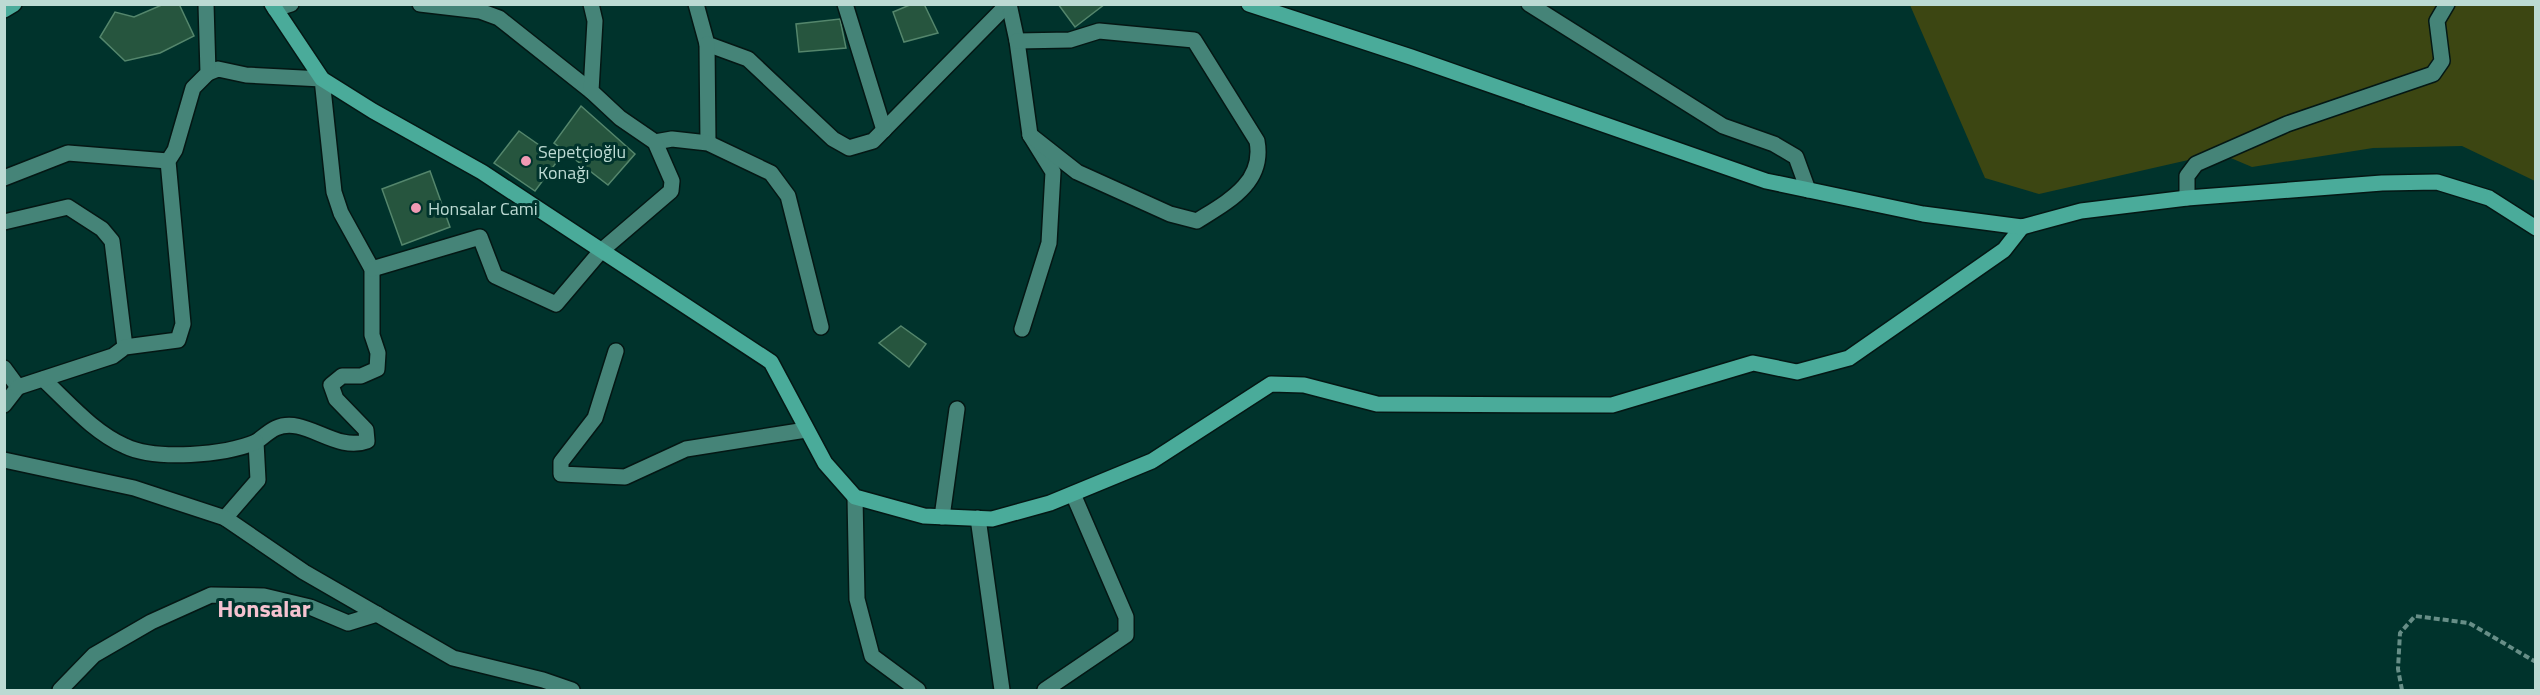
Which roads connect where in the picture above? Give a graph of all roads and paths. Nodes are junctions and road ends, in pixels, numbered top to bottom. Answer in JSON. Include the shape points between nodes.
{"nodes":[{"id":1,"x":14,"y":4,"type":"edge"},
{"id":2,"x":206,"y":4,"type":"edge"},
{"id":3,"x":291,"y":4,"type":"edge"},
{"id":4,"x":420,"y":4,"type":"edge"},
{"id":5,"x":591,"y":4,"type":"edge"},
{"id":6,"x":696,"y":4,"type":"edge"},
{"id":7,"x":845,"y":4,"type":"edge"},
{"id":8,"x":1007,"y":4,"type":"edge"},
{"id":9,"x":1249,"y":4,"type":"edge"},
{"id":10,"x":1529,"y":4,"type":"edge"},
{"id":11,"x":2446,"y":4,"type":"edge"},
{"id":12,"x":273,"y":7,"type":"edge"},
{"id":13,"x":4,"y":10,"type":"edge"},
{"id":14,"x":1017,"y":41,"type":"junction"},
{"id":15,"x":707,"y":44,"type":"junction"},
{"id":16,"x":208,"y":73,"type":"junction"},
{"id":17,"x":322,"y":79,"type":"junction"},
{"id":18,"x":591,"y":91,"type":"junction"},
{"id":19,"x":884,"y":130,"type":"junction"},
{"id":20,"x":1030,"y":135,"type":"junction"},
{"id":21,"x":655,"y":142,"type":"junction"},
{"id":22,"x":708,"y":143,"type":"junction"},
{"id":23,"x":168,"y":161,"type":"junction"},
{"id":24,"x":4,"y":178,"type":"edge"},
{"id":25,"x":1808,"y":190,"type":"junction"},
{"id":26,"x":2187,"y":198,"type":"junction"},
{"id":27,"x":4,"y":222,"type":"edge"},
{"id":28,"x":2022,"y":227,"type":"junction"},
{"id":29,"x":2535,"y":228,"type":"edge"},
{"id":30,"x":602,"y":250,"type":"junction"},
{"id":31,"x":372,"y":269,"type":"junction"},
{"id":32,"x":821,"y":327,"type":"dead end"},
{"id":33,"x":1022,"y":329,"type":"dead end"},
{"id":34,"x":125,"y":347,"type":"junction"},
{"id":35,"x":616,"y":351,"type":"dead end"},
{"id":36,"x":4,"y":368,"type":"edge"},
{"id":37,"x":43,"y":379,"type":"junction"},
{"id":38,"x":18,"y":387,"type":"junction"},
{"id":39,"x":4,"y":405,"type":"edge"},
{"id":40,"x":957,"y":409,"type":"dead end"},
{"id":41,"x":806,"y":430,"type":"junction"},
{"id":42,"x":256,"y":442,"type":"junction"},
{"id":43,"x":4,"y":460,"type":"edge"},
{"id":44,"x":1073,"y":494,"type":"junction"},
{"id":45,"x":855,"y":497,"type":"junction"},
{"id":46,"x":942,"y":517,"type":"junction"},
{"id":47,"x":225,"y":518,"type":"junction"},
{"id":48,"x":978,"y":518,"type":"junction"},
{"id":49,"x":377,"y":614,"type":"junction"},
{"id":50,"x":2535,"y":662,"type":"edge"},
{"id":51,"x":60,"y":690,"type":"edge"},
{"id":52,"x":572,"y":690,"type":"edge"},
{"id":53,"x":918,"y":690,"type":"edge"},
{"id":54,"x":1002,"y":690,"type":"edge"},
{"id":55,"x":1045,"y":690,"type":"edge"},
{"id":56,"x":2402,"y":690,"type":"edge"}],
"edges":[{"from":1,"to":13,"type":"main road"},
{"from":2,"to":16,"type":"street"},
{"from":3,"to":12,"type":"street"},
{"from":4,"to":18,"type":"street","via":[[480,11],[499,18]]},
{"from":5,"to":18,"type":"street","via":[[595,21]]},
{"from":6,"to":15,"type":"street"},
{"from":7,"to":19,"type":"street"},
{"from":8,"to":14,"type":"street"},
{"from":8,"to":19,"type":"street"},
{"from":9,"to":25,"type":"main road","via":[[1766,181]]},
{"from":10,"to":25,"type":"street","via":[[1724,126],[1774,144],[1796,157]]},
{"from":11,"to":26,"type":"street","via":[[2437,21],[2442,61],[2433,74],[2287,124],[2196,164],[2187,176]]},
{"from":12,"to":17,"type":"main road"},
{"from":14,"to":20,"type":"street"},
{"from":14,"to":20,"type":"street","via":[[1070,40],[1099,31],[1194,40],[1257,141],[1260,154],[1249,183],[1197,220],[1170,214],[1077,172]]},
{"from":15,"to":19,"type":"street","via":[[748,59],[833,139],[849,148],[873,141]]},
{"from":15,"to":22,"type":"street"},
{"from":16,"to":17,"type":"street","via":[[218,69],[246,75]]},
{"from":16,"to":23,"type":"street","via":[[193,88],[175,150]]},
{"from":17,"to":30,"type":"main road","via":[[482,172]]},
{"from":17,"to":31,"type":"street","via":[[334,192],[341,213]]},
{"from":18,"to":21,"type":"street","via":[[620,118]]},
{"from":20,"to":33,"type":"street","via":[[1053,172],[1049,243]]},
{"from":21,"to":22,"type":"street","via":[[672,139]]},
{"from":21,"to":30,"type":"street","via":[[672,181],[671,191]]},
{"from":22,"to":32,"type":"street","via":[[771,173],[788,196]]},
{"from":23,"to":24,"type":"street","via":[[68,153]]},
{"from":23,"to":34,"type":"street","via":[[183,324],[178,340]]},
{"from":25,"to":28,"type":"main road","via":[[1923,214]]},
{"from":26,"to":28,"type":"main road","via":[[2081,211]]},
{"from":26,"to":29,"type":"main road","via":[[2437,182],[2488,198]]},
{"from":27,"to":34,"type":"street","via":[[68,207],[102,230],[111,241]]},
{"from":28,"to":44,"type":"main road","via":[[2004,250],[1849,358],[1807,370],[1797,372],[1753,363],[1612,405],[1377,404],[1304,385],[1271,384],[1152,461]]},
{"from":30,"to":31,"type":"street","via":[[556,304],[495,276],[480,237]]},
{"from":30,"to":41,"type":"main road","via":[[771,362]]},
{"from":31,"to":42,"type":"street","via":[[372,334],[378,353],[377,369],[361,376],[342,376],[331,386],[336,399],[366,430],[368,441],[339,443],[297,427],[276,428]]},
{"from":34,"to":37,"type":"street","via":[[113,356]]},
{"from":35,"to":41,"type":"street","via":[[595,418],[561,462],[561,474],[625,477],[686,449]]},
{"from":36,"to":38,"type":"street"},
{"from":37,"to":38,"type":"street"},
{"from":37,"to":42,"type":"street","via":[[100,431],[126,447],[161,454],[202,454],[243,448]]},
{"from":38,"to":39,"type":"street"},
{"from":40,"to":46,"type":"street"},
{"from":41,"to":45,"type":"main road","via":[[825,463]]},
{"from":42,"to":47,"type":"street","via":[[258,480]]},
{"from":43,"to":47,"type":"street","via":[[134,488]]},
{"from":44,"to":48,"type":"main road","via":[[992,519]]},
{"from":44,"to":55,"type":"street","via":[[1126,617],[1126,635]]},
{"from":45,"to":46,"type":"main road","via":[[924,516]]},
{"from":45,"to":53,"type":"street","via":[[857,599],[872,656]]},
{"from":46,"to":48,"type":"main road"},
{"from":47,"to":49,"type":"street","via":[[304,572]]},
{"from":48,"to":54,"type":"street"},
{"from":49,"to":51,"type":"street","via":[[348,623],[310,607],[264,596],[211,595],[151,622],[94,655]]},
{"from":49,"to":52,"type":"street","via":[[453,658]]},
{"from":50,"to":56,"type":"path","via":[[2469,623],[2415,616],[2400,633],[2398,669]]}]}
